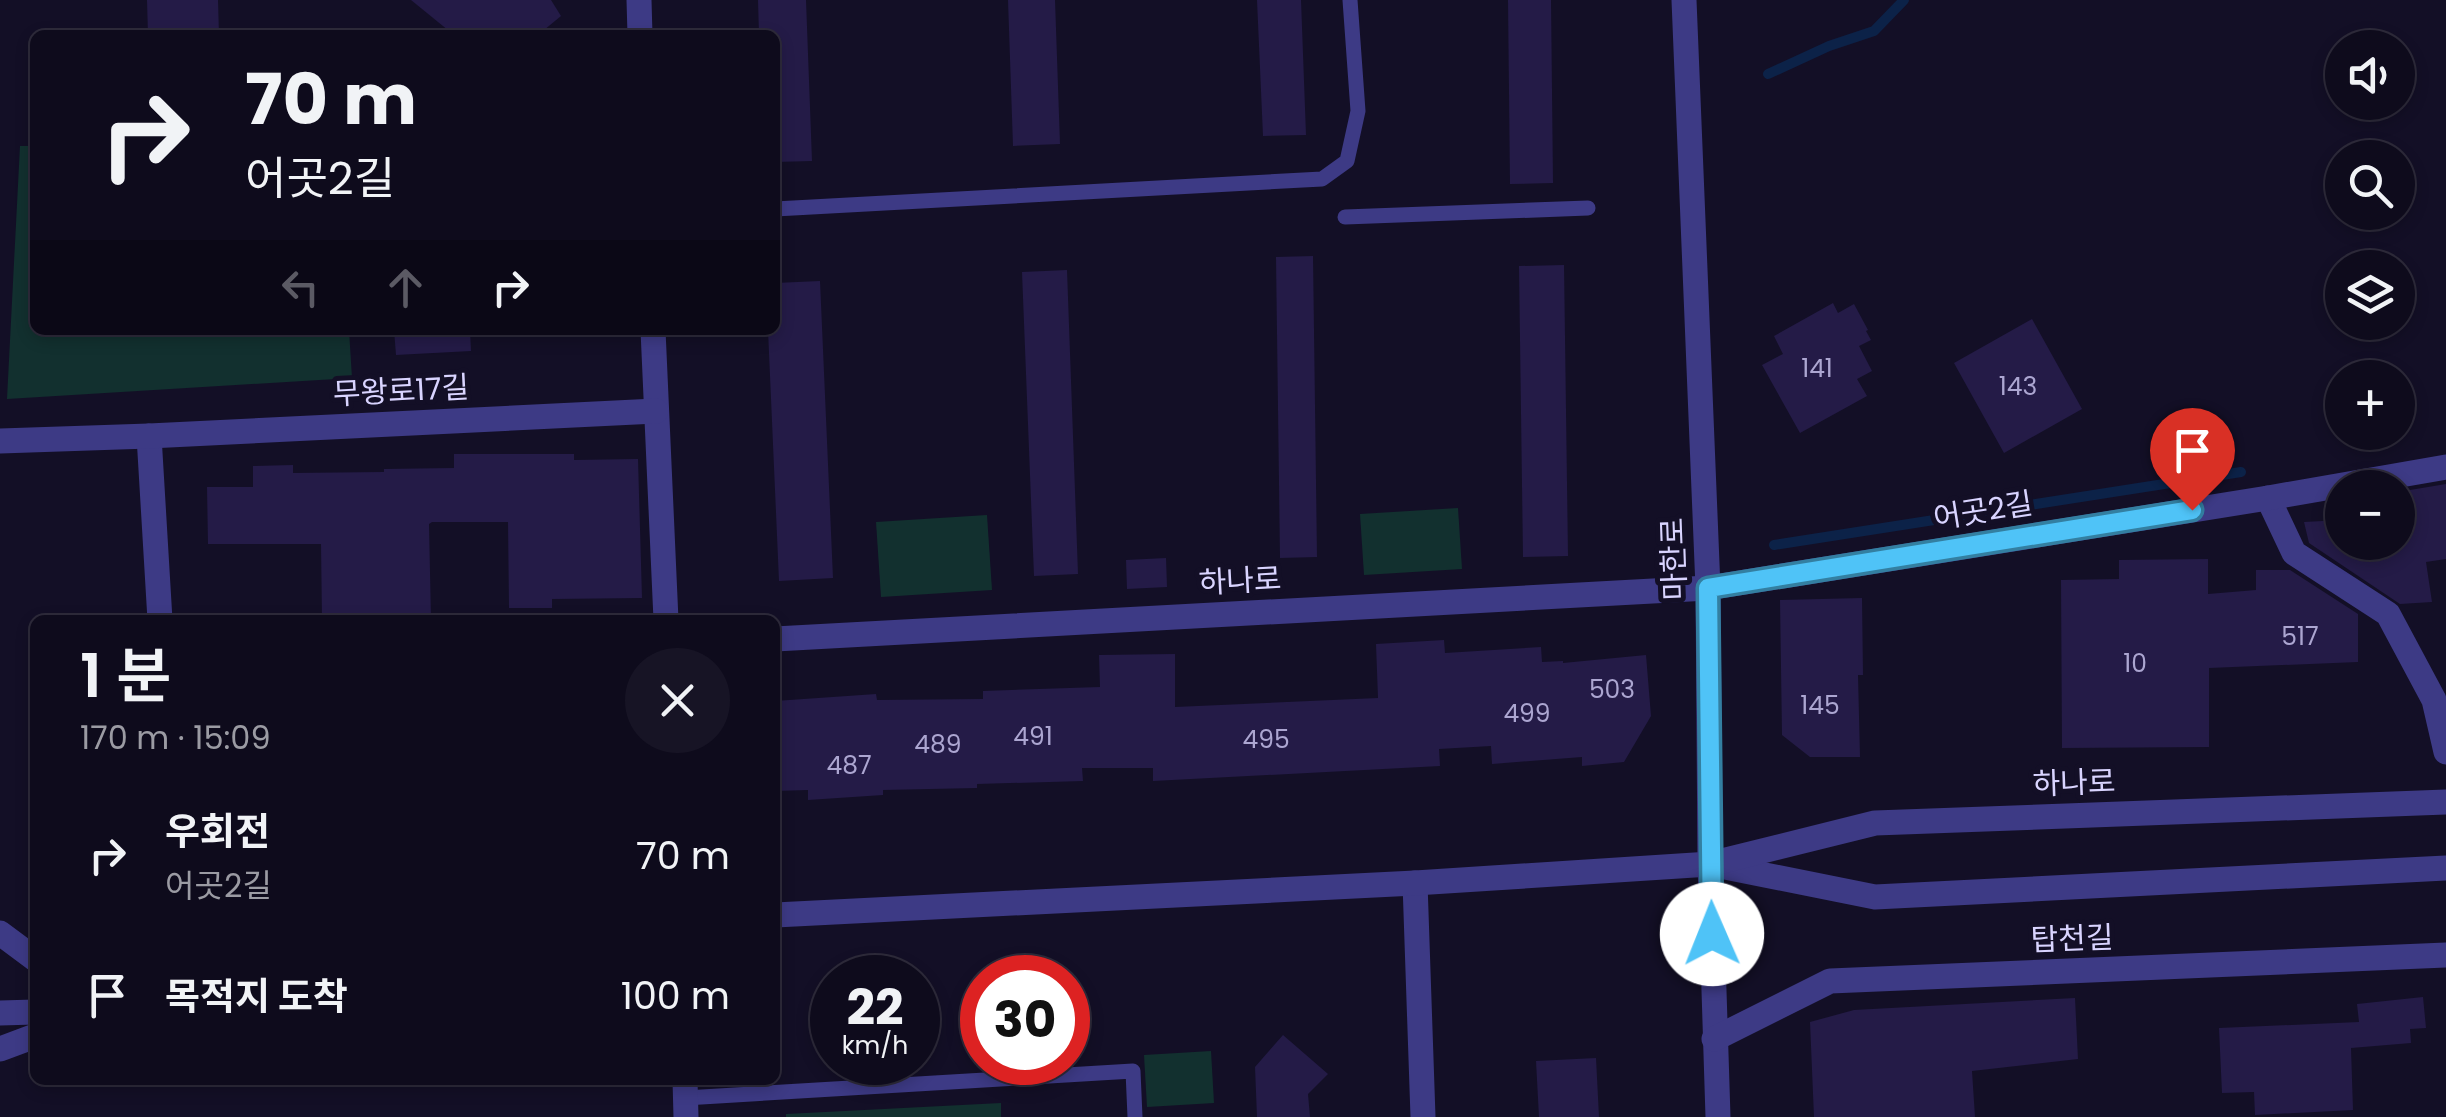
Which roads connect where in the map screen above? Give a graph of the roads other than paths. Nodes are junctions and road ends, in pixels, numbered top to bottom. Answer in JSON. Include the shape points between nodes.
{"nodes":[{"id":1,"x":638,"y":0,"type":"edge"},
{"id":2,"x":1350,"y":0,"type":"edge"},
{"id":3,"x":1684,"y":0,"type":"edge"},
{"id":4,"x":640,"y":30,"type":"edge"},
{"id":5,"x":1588,"y":208,"type":"dead end"},
{"id":6,"x":780,"y":209,"type":"edge"},
{"id":7,"x":1345,"y":217,"type":"dead end"},
{"id":8,"x":653,"y":335,"type":"edge"},
{"id":9,"x":656,"y":410,"type":"junction"},
{"id":10,"x":149,"y":436,"type":"junction"},
{"id":11,"x":0,"y":442,"type":"edge"},
{"id":12,"x":2446,"y":468,"type":"edge"},
{"id":13,"x":2268,"y":498,"type":"junction"},
{"id":14,"x":1708,"y":588,"type":"junction"},
{"id":15,"x":160,"y":615,"type":"edge"},
{"id":16,"x":666,"y":615,"type":"edge"},
{"id":17,"x":780,"y":638,"type":"edge"},
{"id":18,"x":2446,"y":752,"type":"edge"},
{"id":19,"x":2446,"y":802,"type":"edge"},
{"id":20,"x":1710,"y":864,"type":"junction"},
{"id":21,"x":2446,"y":868,"type":"edge"},
{"id":22,"x":1415,"y":882,"type":"junction"},
{"id":23,"x":780,"y":915,"type":"edge"},
{"id":24,"x":0,"y":932,"type":"edge"},
{"id":25,"x":30,"y":954,"type":"edge"},
{"id":26,"x":2446,"y":955,"type":"edge"},
{"id":27,"x":30,"y":1012,"type":"edge"},
{"id":28,"x":0,"y":1014,"type":"edge"},
{"id":29,"x":30,"y":1038,"type":"edge"},
{"id":30,"x":1714,"y":1039,"type":"junction"},
{"id":31,"x":0,"y":1049,"type":"edge"},
{"id":32,"x":685,"y":1098,"type":"edge"},
{"id":33,"x":1135,"y":1117,"type":"edge"},
{"id":34,"x":1423,"y":1117,"type":"edge"},
{"id":35,"x":1718,"y":1117,"type":"edge"}],
"edges":[{"from":1,"to":4,"type":"street"},
{"from":2,"to":6,"type":"lane","via":[[1358,111],[1347,160],[1322,179]]},
{"from":3,"to":14,"type":"street","name":"마한로"},
{"from":5,"to":7,"type":"lane"},
{"from":8,"to":9,"type":"street"},
{"from":9,"to":10,"type":"street","name":"무왕로17길"},
{"from":9,"to":16,"type":"street"},
{"from":10,"to":11,"type":"street","name":"무왕로17길"},
{"from":10,"to":15,"type":"street"},
{"from":12,"to":13,"type":"street","name":"어곳2길"},
{"from":13,"to":14,"type":"street","name":"어곳2길"},
{"from":13,"to":18,"type":"street","via":[[2294,553],[2388,614],[2434,700]]},
{"from":14,"to":17,"type":"street","name":"하나로"},
{"from":14,"to":20,"type":"street","name":"마한로"},
{"from":19,"to":20,"type":"street","name":"하나로","via":[[1875,823]]},
{"from":20,"to":21,"type":"street","name":"하나로","via":[[1874,896]]},
{"from":20,"to":22,"type":"street","name":"하나로"},
{"from":20,"to":30,"type":"street","name":"마한로"},
{"from":22,"to":23,"type":"street","name":"하나로"},
{"from":22,"to":34,"type":"street"},
{"from":24,"to":25,"type":"street"},
{"from":26,"to":30,"type":"street","name":"탑천길","via":[[1830,982]]},
{"from":27,"to":28,"type":"street"},
{"from":29,"to":31,"type":"street"},
{"from":30,"to":35,"type":"street","name":"마한로"},
{"from":32,"to":33,"type":"lane","via":[[1133,1071]]}]}
